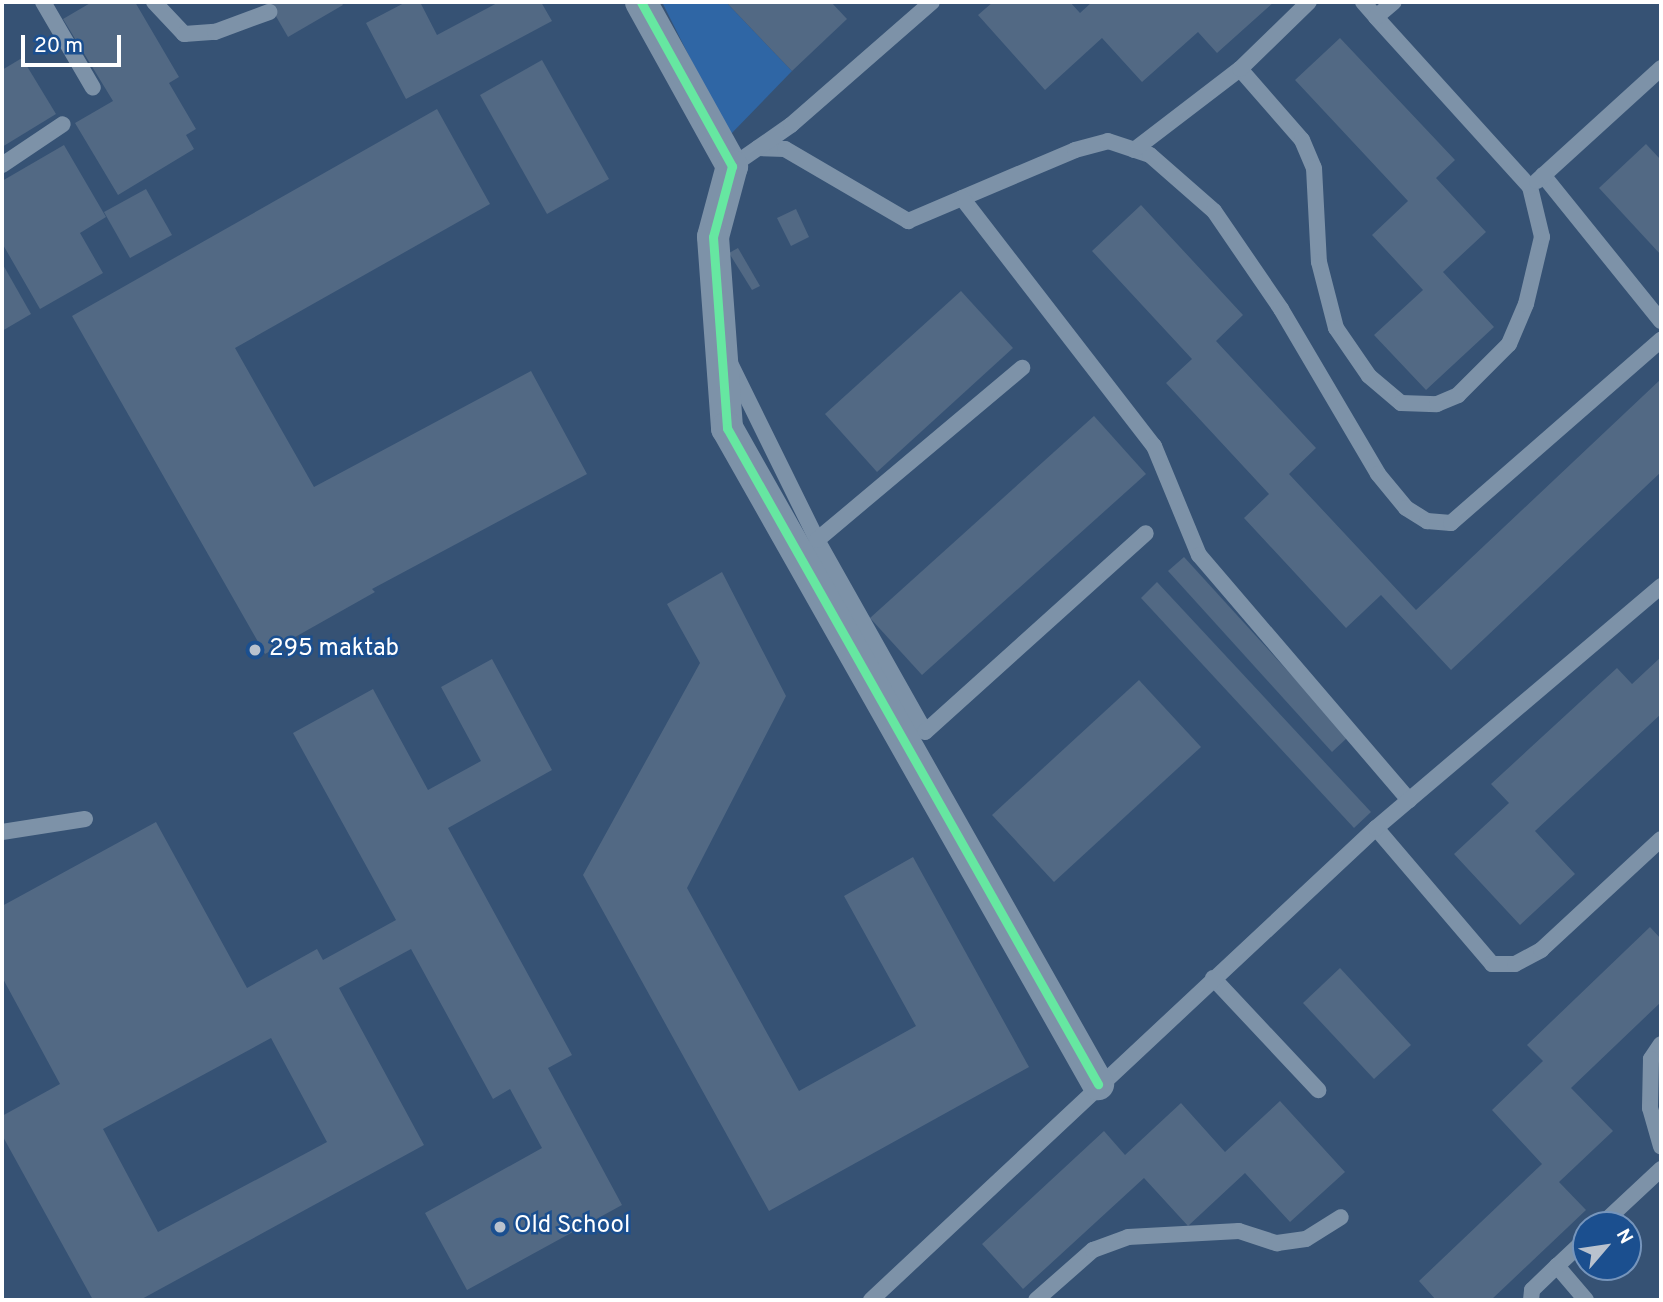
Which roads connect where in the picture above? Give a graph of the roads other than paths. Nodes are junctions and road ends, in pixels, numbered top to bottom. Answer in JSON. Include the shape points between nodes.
{"nodes":[{"id":1,"x":43,"y":2,"type":"edge"},
{"id":2,"x":154,"y":2,"type":"edge"},
{"id":3,"x":641,"y":2,"type":"edge"},
{"id":4,"x":932,"y":2,"type":"edge"},
{"id":5,"x":1309,"y":2,"type":"edge"},
{"id":6,"x":1363,"y":2,"type":"edge"},
{"id":7,"x":1394,"y":2,"type":"edge"},
{"id":8,"x":269,"y":12,"type":"dead end"},
{"id":9,"x":1376,"y":17,"type":"junction"},
{"id":10,"x":1661,"y":68,"type":"edge"},
{"id":11,"x":1240,"y":69,"type":"junction"},
{"id":12,"x":93,"y":88,"type":"dead end"},
{"id":13,"x":63,"y":124,"type":"dead end"},
{"id":14,"x":758,"y":148,"type":"junction"},
{"id":15,"x":1134,"y":150,"type":"junction"},
{"id":16,"x":2,"y":165,"type":"edge"},
{"id":17,"x":732,"y":166,"type":"junction"},
{"id":18,"x":1543,"y":175,"type":"junction"},
{"id":19,"x":1530,"y":187,"type":"junction"},
{"id":20,"x":962,"y":198,"type":"junction"},
{"id":21,"x":1661,"y":321,"type":"edge"},
{"id":22,"x":1661,"y":340,"type":"edge"},
{"id":23,"x":722,"y":349,"type":"junction"},
{"id":24,"x":1023,"y":369,"type":"dead end"},
{"id":25,"x":1146,"y":533,"type":"dead end"},
{"id":26,"x":817,"y":540,"type":"junction"},
{"id":27,"x":1661,"y":586,"type":"edge"},
{"id":28,"x":1409,"y":800,"type":"junction"},
{"id":29,"x":85,"y":819,"type":"dead end"},
{"id":30,"x":1376,"y":828,"type":"junction"},
{"id":31,"x":2,"y":832,"type":"edge"},
{"id":32,"x":1661,"y":839,"type":"edge"},
{"id":33,"x":1213,"y":978,"type":"junction"},
{"id":34,"x":1661,"y":1044,"type":"edge"},
{"id":35,"x":1098,"y":1084,"type":"junction"},
{"id":36,"x":1318,"y":1090,"type":"dead end"},
{"id":37,"x":1661,"y":1146,"type":"edge"},
{"id":38,"x":1661,"y":1169,"type":"edge"},
{"id":39,"x":1616,"y":1211,"type":"edge"},
{"id":40,"x":1341,"y":1217,"type":"dead end"},
{"id":41,"x":1572,"y":1252,"type":"edge"},
{"id":42,"x":1557,"y":1266,"type":"junction"},
{"id":43,"x":871,"y":1300,"type":"edge"},
{"id":44,"x":1035,"y":1300,"type":"edge"},
{"id":45,"x":1531,"y":1300,"type":"edge"},
{"id":46,"x":1586,"y":1300,"type":"edge"}],
"edges":[{"from":1,"to":12,"type":"lane"},
{"from":2,"to":8,"type":"lane","via":[[184,34],[215,32]]},
{"from":3,"to":17,"type":"street"},
{"from":4,"to":14,"type":"lane"},
{"from":5,"to":11,"type":"lane"},
{"from":6,"to":9,"type":"lane"},
{"from":7,"to":9,"type":"lane"},
{"from":9,"to":19,"type":"lane"},
{"from":10,"to":18,"type":"lane"},
{"from":11,"to":15,"type":"lane"},
{"from":11,"to":19,"type":"lane","via":[[1302,140],[1314,168],[1319,262],[1336,328],[1369,376],[1401,403],[1437,404],[1458,396],[1509,344],[1526,304],[1542,237]]},
{"from":13,"to":16,"type":"lane"},
{"from":14,"to":17,"type":"lane"},
{"from":14,"to":20,"type":"lane","via":[[785,149],[908,221]]},
{"from":15,"to":20,"type":"lane","via":[[1108,141],[1074,150]]},
{"from":15,"to":22,"type":"lane","via":[[1150,155],[1214,211],[1282,309],[1378,474],[1406,509],[1427,521],[1451,523]]},
{"from":17,"to":23,"type":"street","via":[[713,237]]},
{"from":18,"to":19,"type":"lane"},
{"from":18,"to":21,"type":"lane"},
{"from":20,"to":28,"type":"lane","via":[[1154,446],[1199,555]]},
{"from":23,"to":26,"type":"lane"},
{"from":23,"to":35,"type":"street","via":[[727,428]]},
{"from":24,"to":26,"type":"lane"},
{"from":25,"to":26,"type":"lane","via":[[925,732]]},
{"from":27,"to":28,"type":"lane"},
{"from":28,"to":30,"type":"lane"},
{"from":29,"to":31,"type":"lane"},
{"from":30,"to":32,"type":"lane","via":[[1492,964],[1516,964],[1541,950]]},
{"from":30,"to":33,"type":"lane"},
{"from":33,"to":35,"type":"lane"},
{"from":33,"to":36,"type":"lane"},
{"from":34,"to":37,"type":"lane","via":[[1651,1059],[1650,1108]]},
{"from":35,"to":43,"type":"lane"},
{"from":38,"to":39,"type":"lane"},
{"from":40,"to":44,"type":"lane","via":[[1306,1238],[1277,1243],[1239,1231],[1128,1237],[1093,1250]]},
{"from":41,"to":42,"type":"lane"},
{"from":42,"to":45,"type":"lane","via":[[1532,1290]]},
{"from":42,"to":46,"type":"lane"}]}
